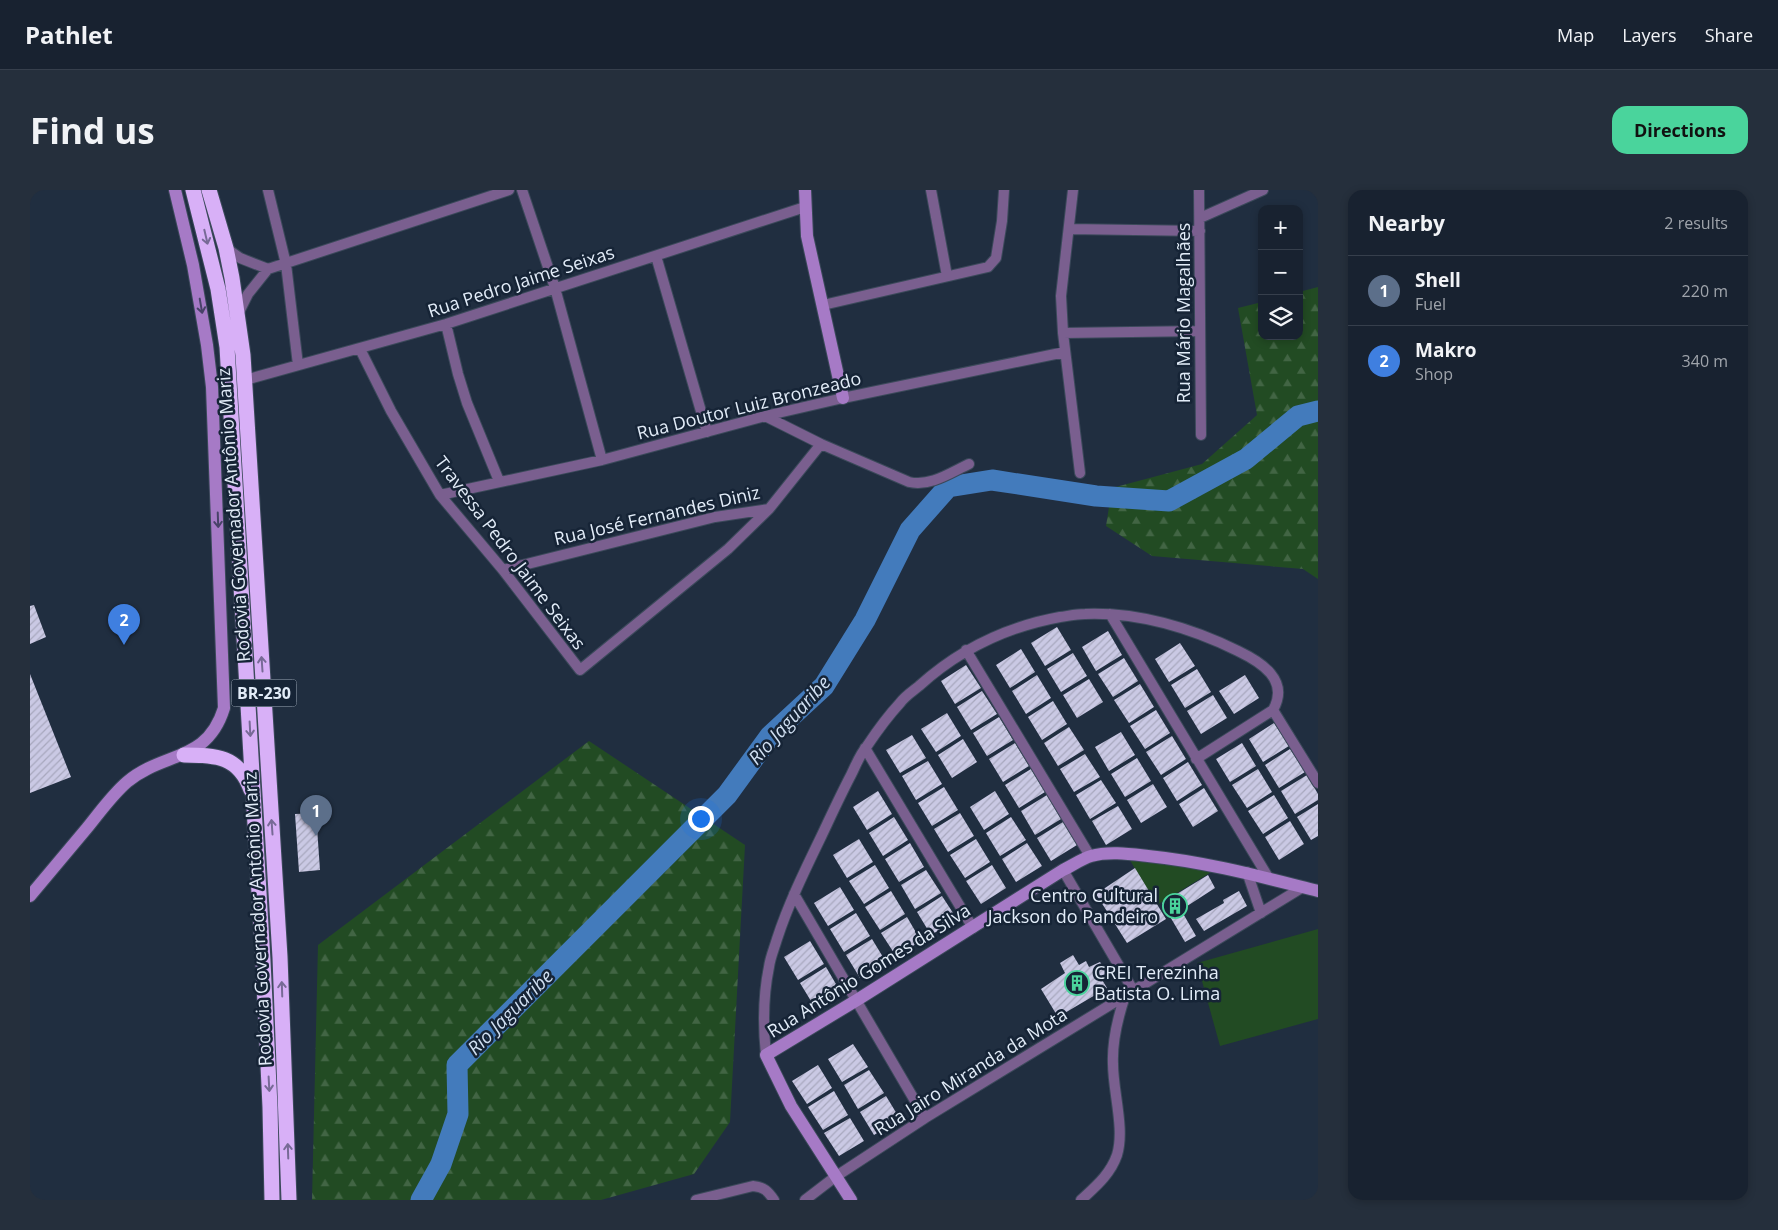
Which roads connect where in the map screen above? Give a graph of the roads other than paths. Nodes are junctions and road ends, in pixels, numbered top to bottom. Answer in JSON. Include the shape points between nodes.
{"nodes":[{"id":1,"x":176,"y":190,"type":"edge"},
{"id":2,"x":193,"y":190,"type":"edge"},
{"id":3,"x":209,"y":190,"type":"edge"},
{"id":4,"x":268,"y":190,"type":"edge"},
{"id":5,"x":508,"y":190,"type":"edge"},
{"id":6,"x":522,"y":190,"type":"edge"},
{"id":7,"x":805,"y":190,"type":"edge"},
{"id":8,"x":931,"y":190,"type":"edge"},
{"id":9,"x":1004,"y":190,"type":"edge"},
{"id":10,"x":1073,"y":190,"type":"edge"},
{"id":11,"x":1199,"y":190,"type":"edge"},
{"id":12,"x":1263,"y":190,"type":"edge"},
{"id":13,"x":805,"y":207,"type":"junction"},
{"id":14,"x":1200,"y":218,"type":"junction"},
{"id":15,"x":1069,"y":229,"type":"junction"},
{"id":16,"x":1200,"y":231,"type":"junction"},
{"id":17,"x":226,"y":248,"type":"junction"},
{"id":18,"x":656,"y":256,"type":"junction"},
{"id":19,"x":286,"y":264,"type":"junction"},
{"id":20,"x":268,"y":269,"type":"junction"},
{"id":21,"x":947,"y":276,"type":"junction"},
{"id":22,"x":555,"y":288,"type":"junction"},
{"id":23,"x":822,"y":305,"type":"junction"},
{"id":24,"x":238,"y":314,"type":"junction"},
{"id":25,"x":446,"y":324,"type":"junction"},
{"id":26,"x":1200,"y":331,"type":"junction"},
{"id":27,"x":1063,"y":332,"type":"junction"},
{"id":28,"x":360,"y":348,"type":"junction"},
{"id":29,"x":1066,"y":352,"type":"junction"},
{"id":30,"x":298,"y":365,"type":"junction"},
{"id":31,"x":245,"y":380,"type":"junction"},
{"id":32,"x":843,"y":398,"type":"junction"},
{"id":33,"x":765,"y":416,"type":"junction"},
{"id":34,"x":708,"y":432,"type":"junction"},
{"id":35,"x":1201,"y":435,"type":"dead end"},
{"id":36,"x":820,"y":444,"type":"junction"},
{"id":37,"x":602,"y":460,"type":"junction"},
{"id":38,"x":969,"y":464,"type":"dead end"},
{"id":39,"x":1080,"y":473,"type":"dead end"},
{"id":40,"x":499,"y":481,"type":"junction"},
{"id":41,"x":440,"y":494,"type":"junction"},
{"id":42,"x":769,"y":509,"type":"junction"},
{"id":43,"x":503,"y":570,"type":"junction"},
{"id":44,"x":1110,"y":614,"type":"junction"},
{"id":45,"x":966,"y":650,"type":"junction"},
{"id":46,"x":1274,"y":710,"type":"junction"},
{"id":47,"x":865,"y":748,"type":"junction"},
{"id":48,"x":184,"y":755,"type":"junction"},
{"id":49,"x":1196,"y":759,"type":"junction"},
{"id":50,"x":1318,"y":783,"type":"edge"},
{"id":51,"x":254,"y":797,"type":"junction"},
{"id":52,"x":1090,"y":856,"type":"junction"},
{"id":53,"x":1063,"y":870,"type":"junction"},
{"id":54,"x":1247,"y":872,"type":"junction"},
{"id":55,"x":1268,"y":877,"type":"junction"},
{"id":56,"x":1303,"y":887,"type":"junction"},
{"id":57,"x":1318,"y":891,"type":"edge"},
{"id":58,"x":794,"y":894,"type":"junction"},
{"id":59,"x":30,"y":896,"type":"edge"},
{"id":60,"x":1261,"y":913,"type":"junction"},
{"id":61,"x":973,"y":928,"type":"junction"},
{"id":62,"x":1129,"y":993,"type":"junction"},
{"id":63,"x":857,"y":1000,"type":"junction"},
{"id":64,"x":766,"y":1055,"type":"junction"},
{"id":65,"x":925,"y":1118,"type":"junction"},
{"id":66,"x":834,"y":1177,"type":"junction"},
{"id":67,"x":272,"y":1200,"type":"edge"},
{"id":68,"x":289,"y":1200,"type":"edge"},
{"id":69,"x":696,"y":1200,"type":"edge"},
{"id":70,"x":774,"y":1200,"type":"edge"},
{"id":71,"x":805,"y":1200,"type":"edge"},
{"id":72,"x":851,"y":1200,"type":"edge"},
{"id":73,"x":1081,"y":1200,"type":"edge"}],
"edges":[{"from":1,"to":48,"type":"street","one_way":true,"via":[[193,265],[212,388],[224,708],[208,738]]},
{"from":2,"to":51,"type":"highway","name":"Rodovia Governador Antônio Mariz","number":"BR-230","one_way":true,"via":[[218,289],[226,347]]},
{"from":3,"to":17,"type":"highway","name":"Rodovia Governador Antônio Mariz","number":"BR-230"},
{"from":4,"to":19,"type":"street"},
{"from":5,"to":19,"type":"street"},
{"from":6,"to":22,"type":"street"},
{"from":7,"to":13,"type":"street"},
{"from":8,"to":21,"type":"street"},
{"from":9,"to":21,"type":"street","via":[[996,258],[988,267]]},
{"from":10,"to":15,"type":"street"},
{"from":11,"to":14,"type":"street","name":"Rua Mário Magalhães"},
{"from":12,"to":14,"type":"street"},
{"from":13,"to":18,"type":"street","name":"Rua Pedro Jaime Seixas"},
{"from":13,"to":23,"type":"street","via":[[807,236]]},
{"from":14,"to":16,"type":"street","name":"Rua Mário Magalhães"},
{"from":15,"to":16,"type":"street"},
{"from":15,"to":27,"type":"street","via":[[1061,296]]},
{"from":16,"to":26,"type":"street","name":"Rua Mário Magalhães"},
{"from":17,"to":20,"type":"street","via":[[240,258]]},
{"from":17,"to":24,"type":"highway","name":"Rodovia Governador Antônio Mariz","number":"BR-230"},
{"from":18,"to":22,"type":"street","name":"Rua Pedro Jaime Seixas"},
{"from":18,"to":34,"type":"street"},
{"from":19,"to":20,"type":"street"},
{"from":19,"to":30,"type":"street"},
{"from":20,"to":24,"type":"street","via":[[252,288]]},
{"from":21,"to":23,"type":"street"},
{"from":22,"to":25,"type":"street","name":"Rua Pedro Jaime Seixas"},
{"from":22,"to":37,"type":"street"},
{"from":23,"to":32,"type":"street"},
{"from":24,"to":31,"type":"highway","name":"Rodovia Governador Antônio Mariz","number":"BR-230"},
{"from":25,"to":28,"type":"street","name":"Rua Pedro Jaime Seixas"},
{"from":25,"to":40,"type":"street","name":"Travessa Pedro Jaime Seixas","via":[[467,403]]},
{"from":26,"to":27,"type":"street"},
{"from":26,"to":35,"type":"street","name":"Rua Mário Magalhães"},
{"from":27,"to":29,"type":"street"},
{"from":28,"to":30,"type":"street","name":"Rua Pedro Jaime Seixas"},
{"from":28,"to":41,"type":"street","name":"Travessa Pedro Jaime Seixas","via":[[391,411]]},
{"from":29,"to":32,"type":"street","name":"Rua Doutor Luiz Bronzeado"},
{"from":29,"to":39,"type":"street"},
{"from":30,"to":31,"type":"street","name":"Rua Pedro Jaime Seixas"},
{"from":68,"to":31,"type":"highway","name":"Rodovia Governador Antônio Mariz","number":"BR-230","one_way":true,"via":[[280,948]]},
{"from":32,"to":33,"type":"street","name":"Rua Doutor Luiz Bronzeado"},
{"from":33,"to":34,"type":"street","name":"Rua Doutor Luiz Bronzeado"},
{"from":33,"to":36,"type":"street"},
{"from":34,"to":37,"type":"street","name":"Rua Doutor Luiz Bronzeado"},
{"from":36,"to":38,"type":"street","via":[[917,484],[929,483]]},
{"from":36,"to":42,"type":"street","name":"Rua José Fernandes Diniz"},
{"from":37,"to":40,"type":"street","name":"Rua Doutor Luiz Bronzeado"},
{"from":40,"to":41,"type":"street","name":"Rua Doutor Luiz Bronzeado"},
{"from":41,"to":43,"type":"street","name":"Travessa Pedro Jaime Seixas"},
{"from":42,"to":43,"type":"street","name":"Rua José Fernandes Diniz","via":[[716,517]]},
{"from":42,"to":43,"type":"street","name":"Travessa Pedro Jaime Seixas","via":[[728,549],[580,670]]},
{"from":44,"to":45,"type":"street","via":[[1082,614],[1046,620],[1007,630]]},
{"from":44,"to":46,"type":"street","via":[[1198,633],[1252,658],[1275,678],[1278,688]]},
{"from":44,"to":49,"type":"street"},
{"from":45,"to":47,"type":"street","via":[[900,702]]},
{"from":45,"to":52,"type":"street"},
{"from":46,"to":49,"type":"street"},
{"from":46,"to":50,"type":"street"},
{"from":47,"to":58,"type":"street"},
{"from":47,"to":61,"type":"street"},
{"from":48,"to":51,"type":"highway","via":[[215,756],[232,763],[248,781]]},
{"from":48,"to":59,"type":"street","via":[[143,771],[128,781]]},
{"from":49,"to":55,"type":"street"},
{"from":51,"to":67,"type":"highway","name":"Rodovia Governador Antônio Mariz","number":"BR-230","one_way":true,"via":[[270,1097]]},
{"from":52,"to":53,"type":"street","name":"Rua Antônio Gomes da Silva"},
{"from":52,"to":54,"type":"street","name":"Rua Antônio Gomes da Silva","via":[[1118,854],[1168,858]]},
{"from":53,"to":61,"type":"street","name":"Rua Antônio Gomes da Silva"},
{"from":53,"to":62,"type":"street"},
{"from":54,"to":55,"type":"street","name":"Rua Antônio Gomes da Silva"},
{"from":54,"to":60,"type":"street"},
{"from":55,"to":56,"type":"street","name":"Rua Antônio Gomes da Silva"},
{"from":56,"to":57,"type":"street","name":"Rua Antônio Gomes da Silva"},
{"from":56,"to":60,"type":"street","name":"Rua Jairo Miranda da Mota"},
{"from":58,"to":63,"type":"street"},
{"from":58,"to":64,"type":"street","via":[[769,967],[764,1014]]},
{"from":60,"to":62,"type":"street","name":"Rua Jairo Miranda da Mota"},
{"from":61,"to":63,"type":"street","name":"Rua Antônio Gomes da Silva"},
{"from":62,"to":65,"type":"street","name":"Rua Jairo Miranda da Mota"},
{"from":62,"to":73,"type":"street","via":[[1117,1024],[1113,1063],[1119,1126],[1117,1154],[1104,1179]]},
{"from":63,"to":64,"type":"street","name":"Rua Antônio Gomes da Silva"},
{"from":63,"to":65,"type":"street"},
{"from":64,"to":66,"type":"street","name":"Rua Antônio Gomes da Silva","via":[[791,1106]]},
{"from":65,"to":66,"type":"street","name":"Rua Jairo Miranda da Mota"},
{"from":66,"to":71,"type":"street","name":"Rua Jairo Miranda da Mota"},
{"from":66,"to":72,"type":"street","name":"Rua Antônio Gomes da Silva"},
{"from":69,"to":70,"type":"street","via":[[753,1186],[762,1187]]}]}
